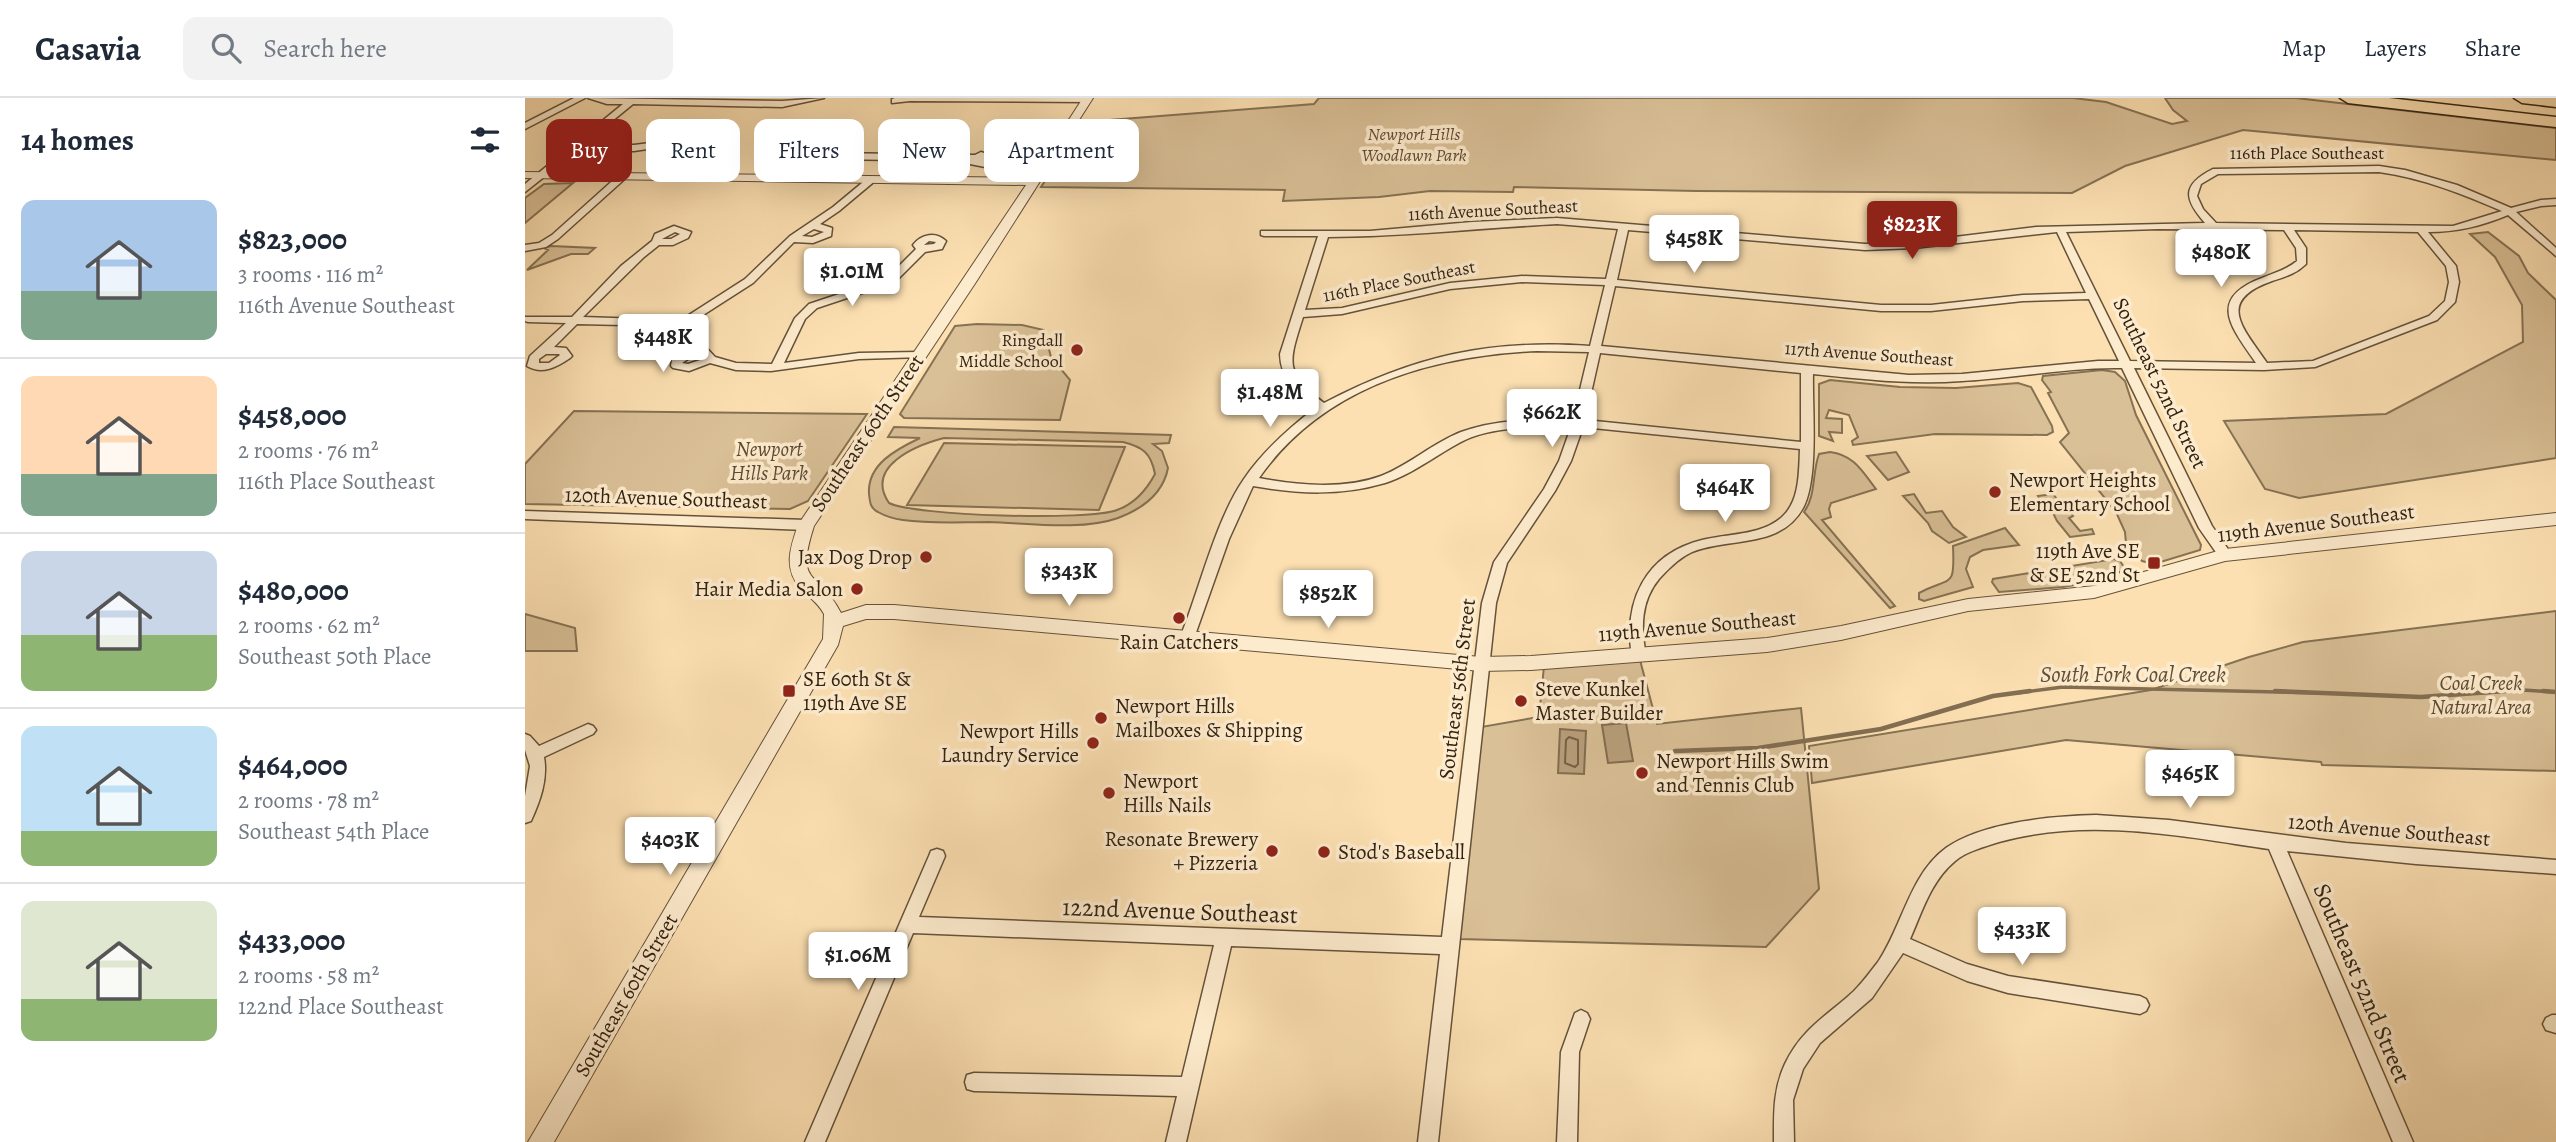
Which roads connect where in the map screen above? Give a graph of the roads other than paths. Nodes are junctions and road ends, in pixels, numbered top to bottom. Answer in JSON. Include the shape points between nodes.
{"nodes":[{"id":1,"x":581,"y":98,"type":"edge"},
{"id":2,"x":591,"y":98,"type":"edge"},
{"id":3,"x":820,"y":98,"type":"edge"},
{"id":4,"x":2348,"y":98,"type":"edge"},
{"id":5,"x":2385,"y":98,"type":"edge"},
{"id":6,"x":2522,"y":98,"type":"edge"},
{"id":7,"x":805,"y":99,"type":"edge"},
{"id":8,"x":1087,"y":99,"type":"edge"},
{"id":9,"x":633,"y":100,"type":"edge"},
{"id":10,"x":715,"y":101,"type":"edge"},
{"id":11,"x":734,"y":101,"type":"edge"},
{"id":12,"x":895,"y":101,"type":"dead end"},
{"id":13,"x":2556,"y":102,"type":"edge"},
{"id":14,"x":610,"y":119,"type":"edge"},
{"id":15,"x":1074,"y":119,"type":"edge"},
{"id":16,"x":2556,"y":121,"type":"edge"},
{"id":17,"x":525,"y":126,"type":"edge"},
{"id":18,"x":864,"y":156,"type":"edge"},
{"id":19,"x":975,"y":158,"type":"dead end"},
{"id":20,"x":546,"y":172,"type":"edge"},
{"id":21,"x":525,"y":175,"type":"edge"},
{"id":22,"x":542,"y":175,"type":"junction"},
{"id":23,"x":546,"y":175,"type":"edge"},
{"id":24,"x":632,"y":176,"type":"edge"},
{"id":25,"x":754,"y":178,"type":"edge"},
{"id":26,"x":864,"y":180,"type":"edge"},
{"id":27,"x":871,"y":180,"type":"junction"},
{"id":28,"x":984,"y":181,"type":"edge"},
{"id":29,"x":616,"y":182,"type":"edge"},
{"id":30,"x":1033,"y":182,"type":"edge"},
{"id":31,"x":525,"y":189,"type":"edge"},
{"id":32,"x":2556,"y":202,"type":"edge"},
{"id":33,"x":2508,"y":210,"type":"junction"},
{"id":34,"x":812,"y":225,"type":"junction"},
{"id":35,"x":1624,"y":225,"type":"junction"},
{"id":36,"x":2213,"y":226,"type":"junction"},
{"id":37,"x":2287,"y":227,"type":"junction"},
{"id":38,"x":2060,"y":229,"type":"junction"},
{"id":39,"x":2421,"y":229,"type":"junction"},
{"id":40,"x":1264,"y":233,"type":"dead end"},
{"id":41,"x":1324,"y":234,"type":"junction"},
{"id":42,"x":792,"y":239,"type":"junction"},
{"id":43,"x":657,"y":242,"type":"dead end"},
{"id":44,"x":525,"y":248,"type":"edge"},
{"id":45,"x":922,"y":250,"type":"dead end"},
{"id":46,"x":2556,"y":253,"type":"edge"},
{"id":47,"x":1609,"y":282,"type":"junction"},
{"id":48,"x":2092,"y":296,"type":"junction"},
{"id":49,"x":1299,"y":314,"type":"junction"},
{"id":50,"x":528,"y":319,"type":"dead end"},
{"id":51,"x":575,"y":319,"type":"junction"},
{"id":52,"x":681,"y":326,"type":"junction"},
{"id":53,"x":699,"y":348,"type":"junction"},
{"id":54,"x":1595,"y":348,"type":"junction"},
{"id":55,"x":548,"y":351,"type":"dead end"},
{"id":56,"x":919,"y":355,"type":"junction"},
{"id":57,"x":709,"y":360,"type":"junction"},
{"id":58,"x":2126,"y":364,"type":"junction"},
{"id":59,"x":777,"y":365,"type":"junction"},
{"id":60,"x":2264,"y":367,"type":"junction"},
{"id":61,"x":1807,"y":369,"type":"junction"},
{"id":62,"x":1323,"y":408,"type":"junction"},
{"id":63,"x":1578,"y":423,"type":"junction"},
{"id":64,"x":1805,"y":446,"type":"junction"},
{"id":65,"x":1248,"y":481,"type":"junction"},
{"id":66,"x":525,"y":515,"type":"edge"},
{"id":67,"x":2556,"y":519,"type":"edge"},
{"id":68,"x":806,"y":525,"type":"junction"},
{"id":69,"x":2225,"y":555,"type":"junction"},
{"id":70,"x":834,"y":622,"type":"junction"},
{"id":71,"x":1187,"y":638,"type":"junction"},
{"id":72,"x":1639,"y":656,"type":"junction"},
{"id":73,"x":1481,"y":664,"type":"junction"},
{"id":74,"x":588,"y":730,"type":"dead end"},
{"id":75,"x":525,"y":740,"type":"edge"},
{"id":76,"x":536,"y":754,"type":"junction"},
{"id":77,"x":525,"y":816,"type":"edge"},
{"id":78,"x":2275,"y":843,"type":"junction"},
{"id":79,"x":937,"y":856,"type":"dead end"},
{"id":80,"x":2556,"y":867,"type":"edge"},
{"id":81,"x":907,"y":925,"type":"junction"},
{"id":82,"x":1225,"y":936,"type":"junction"},
{"id":83,"x":1899,"y":943,"type":"junction"},
{"id":84,"x":1451,"y":946,"type":"junction"},
{"id":85,"x":2140,"y":1004,"type":"dead end"},
{"id":86,"x":1581,"y":1019,"type":"dead end"},
{"id":87,"x":974,"y":1082,"type":"dead end"},
{"id":88,"x":1189,"y":1087,"type":"junction"},
{"id":89,"x":540,"y":1142,"type":"edge"},
{"id":90,"x":814,"y":1142,"type":"edge"},
{"id":91,"x":1176,"y":1142,"type":"edge"},
{"id":92,"x":1428,"y":1142,"type":"edge"},
{"id":93,"x":1567,"y":1142,"type":"edge"},
{"id":94,"x":1784,"y":1142,"type":"edge"},
{"id":95,"x":2403,"y":1142,"type":"edge"}],
"edges":[{"from":1,"to":17,"type":"street"},
{"from":2,"to":9,"type":"street"},
{"from":3,"to":7,"type":"street"},
{"from":4,"to":16,"type":"highway"},
{"from":5,"to":16,"type":"highway"},
{"from":6,"to":13,"type":"highway"},
{"from":7,"to":11,"type":"street","via":[[782,104]]},
{"from":8,"to":12,"type":"street"},
{"from":8,"to":15,"type":"street","name":"Southeast 60th Street"},
{"from":9,"to":10,"type":"street"},
{"from":9,"to":14,"type":"street"},
{"from":10,"to":11,"type":"street"},
{"from":18,"to":19,"type":"street"},
{"from":20,"to":22,"type":"street"},
{"from":21,"to":22,"type":"street"},
{"from":22,"to":23,"type":"street"},
{"from":22,"to":31,"type":"street"},
{"from":24,"to":25,"type":"street"},
{"from":26,"to":27,"type":"street"},
{"from":27,"to":28,"type":"street"},
{"from":27,"to":34,"type":"street"},
{"from":29,"to":44,"type":"street","via":[[555,237]]},
{"from":30,"to":56,"type":"street","name":"Southeast 60th Street"},
{"from":32,"to":33,"type":"street","name":"116th Avenue Southeast","via":[[2533,202]]},
{"from":33,"to":36,"type":"street","name":"116th Place Southeast","via":[[2454,187],[2391,170],[2232,169],[2209,174],[2193,192],[2193,202]]},
{"from":33,"to":39,"type":"street","name":"116th Avenue Southeast","via":[[2470,226]]},
{"from":33,"to":46,"type":"street"},
{"from":34,"to":42,"type":"street"},
{"from":34,"to":42,"type":"street","via":[[829,230],[828,234],[813,240]]},
{"from":35,"to":38,"type":"street","name":"116th Avenue Southeast","via":[[1882,247]]},
{"from":35,"to":41,"type":"street","name":"116th Avenue Southeast","via":[[1530,222]]},
{"from":35,"to":47,"type":"street","name":"Southeast 56th Street"},
{"from":36,"to":37,"type":"street","name":"116th Avenue Southeast"},
{"from":36,"to":38,"type":"street","name":"116th Avenue Southeast"},
{"from":37,"to":39,"type":"street","name":"116th Avenue Southeast"},
{"from":37,"to":60,"type":"street","via":[[2301,248],[2302,262],[2245,288],[2230,309]]},
{"from":38,"to":48,"type":"street","name":"Southeast 52nd Street"},
{"from":39,"to":60,"type":"street","name":"117th Avenue Southeast","via":[[2445,256],[2453,274],[2454,291],[2441,313],[2325,361]]},
{"from":40,"to":41,"type":"street","name":"116th Avenue Southeast"},
{"from":41,"to":49,"type":"street"},
{"from":42,"to":52,"type":"street","via":[[748,281]]},
{"from":43,"to":51,"type":"street"},
{"from":45,"to":59,"type":"street","via":[[891,280],[833,298],[806,312]]},
{"from":47,"to":48,"type":"street","name":"116th Place Southeast","via":[[1881,308]]},
{"from":47,"to":49,"type":"street","name":"116th Place Southeast","via":[[1486,282],[1417,292],[1342,311]]},
{"from":47,"to":54,"type":"street","name":"Southeast 56th Street"},
{"from":48,"to":58,"type":"street","name":"Southeast 52nd Street"},
{"from":49,"to":62,"type":"street","via":[[1286,354],[1288,374]]},
{"from":50,"to":51,"type":"street"},
{"from":51,"to":52,"type":"street","via":[[651,320]]},
{"from":51,"to":55,"type":"street"},
{"from":52,"to":53,"type":"street"},
{"from":53,"to":57,"type":"street"},
{"from":53,"to":57,"type":"street","via":[[680,357],[677,366],[689,368]]},
{"from":54,"to":61,"type":"street","name":"117th Avenue Southeast"},
{"from":54,"to":62,"type":"street","name":"117th Avenue Southeast","via":[[1512,347],[1448,357],[1379,379]]},
{"from":54,"to":63,"type":"street","name":"Southeast 56th Street"},
{"from":56,"to":59,"type":"street"},
{"from":56,"to":68,"type":"street","name":"Southeast 60th Street"},
{"from":57,"to":59,"type":"street","via":[[745,367]]},
{"from":58,"to":60,"type":"street","name":"117th Avenue Southeast"},
{"from":58,"to":61,"type":"street","name":"117th Avenue Southeast","via":[[1935,379]]},
{"from":58,"to":69,"type":"street","name":"Southeast 52nd Street","via":[[2206,528]]},
{"from":61,"to":64,"type":"street"},
{"from":62,"to":65,"type":"street","name":"117th Avenue Southeast","via":[[1285,438]]},
{"from":63,"to":64,"type":"street"},
{"from":63,"to":65,"type":"street","via":[[1523,423],[1484,429],[1451,440],[1385,479],[1353,488],[1305,490]]},
{"from":63,"to":73,"type":"street","name":"Southeast 56th Street","via":[[1559,475],[1501,562],[1489,603]]},
{"from":64,"to":72,"type":"street","via":[[1804,486],[1791,516],[1770,531],[1686,550],[1652,579],[1635,619]]},
{"from":65,"to":71,"type":"street","name":"117th Avenue Southeast","via":[[1229,516]]},
{"from":66,"to":68,"type":"street","name":"120th Avenue Southeast"},
{"from":67,"to":69,"type":"street","name":"119th Avenue Southeast"},
{"from":68,"to":70,"type":"street","name":"Southeast 60th Street","via":[[798,570],[825,600]]},
{"from":69,"to":72,"type":"street","name":"119th Avenue Southeast","via":[[2066,597],[1968,605],[1803,640]]},
{"from":70,"to":71,"type":"street","name":"119th Avenue Southeast","via":[[880,611]]},
{"from":70,"to":89,"type":"street","name":"Southeast 60th Street","via":[[827,650]]},
{"from":71,"to":73,"type":"street","name":"119th Avenue Southeast"},
{"from":72,"to":73,"type":"street","name":"119th Avenue Southeast"},
{"from":73,"to":84,"type":"street","name":"Southeast 56th Street"},
{"from":74,"to":76,"type":"street"},
{"from":75,"to":76,"type":"street"},
{"from":76,"to":77,"type":"street","via":[[536,785]]},
{"from":78,"to":80,"type":"street","name":"120th Avenue Southeast"},
{"from":78,"to":83,"type":"street","name":"120th Avenue Southeast","via":[[2129,822],[2004,832],[1952,853],[1939,866]]},
{"from":78,"to":95,"type":"street","name":"Southeast 52nd Street"},
{"from":79,"to":81,"type":"street"},
{"from":81,"to":82,"type":"street","name":"122nd Avenue Southeast"},
{"from":81,"to":90,"type":"street"},
{"from":82,"to":84,"type":"street","name":"122nd Avenue Southeast"},
{"from":82,"to":88,"type":"street"},
{"from":83,"to":85,"type":"street","via":[[1991,980]]},
{"from":83,"to":94,"type":"street","name":"120th Avenue Southeast","via":[[1868,989],[1817,1033],[1790,1075],[1783,1098]]},
{"from":84,"to":92,"type":"street","name":"Southeast 56th Street"},
{"from":86,"to":93,"type":"street","via":[[1570,1052]]},
{"from":87,"to":88,"type":"street"},
{"from":88,"to":91,"type":"street"}]}
